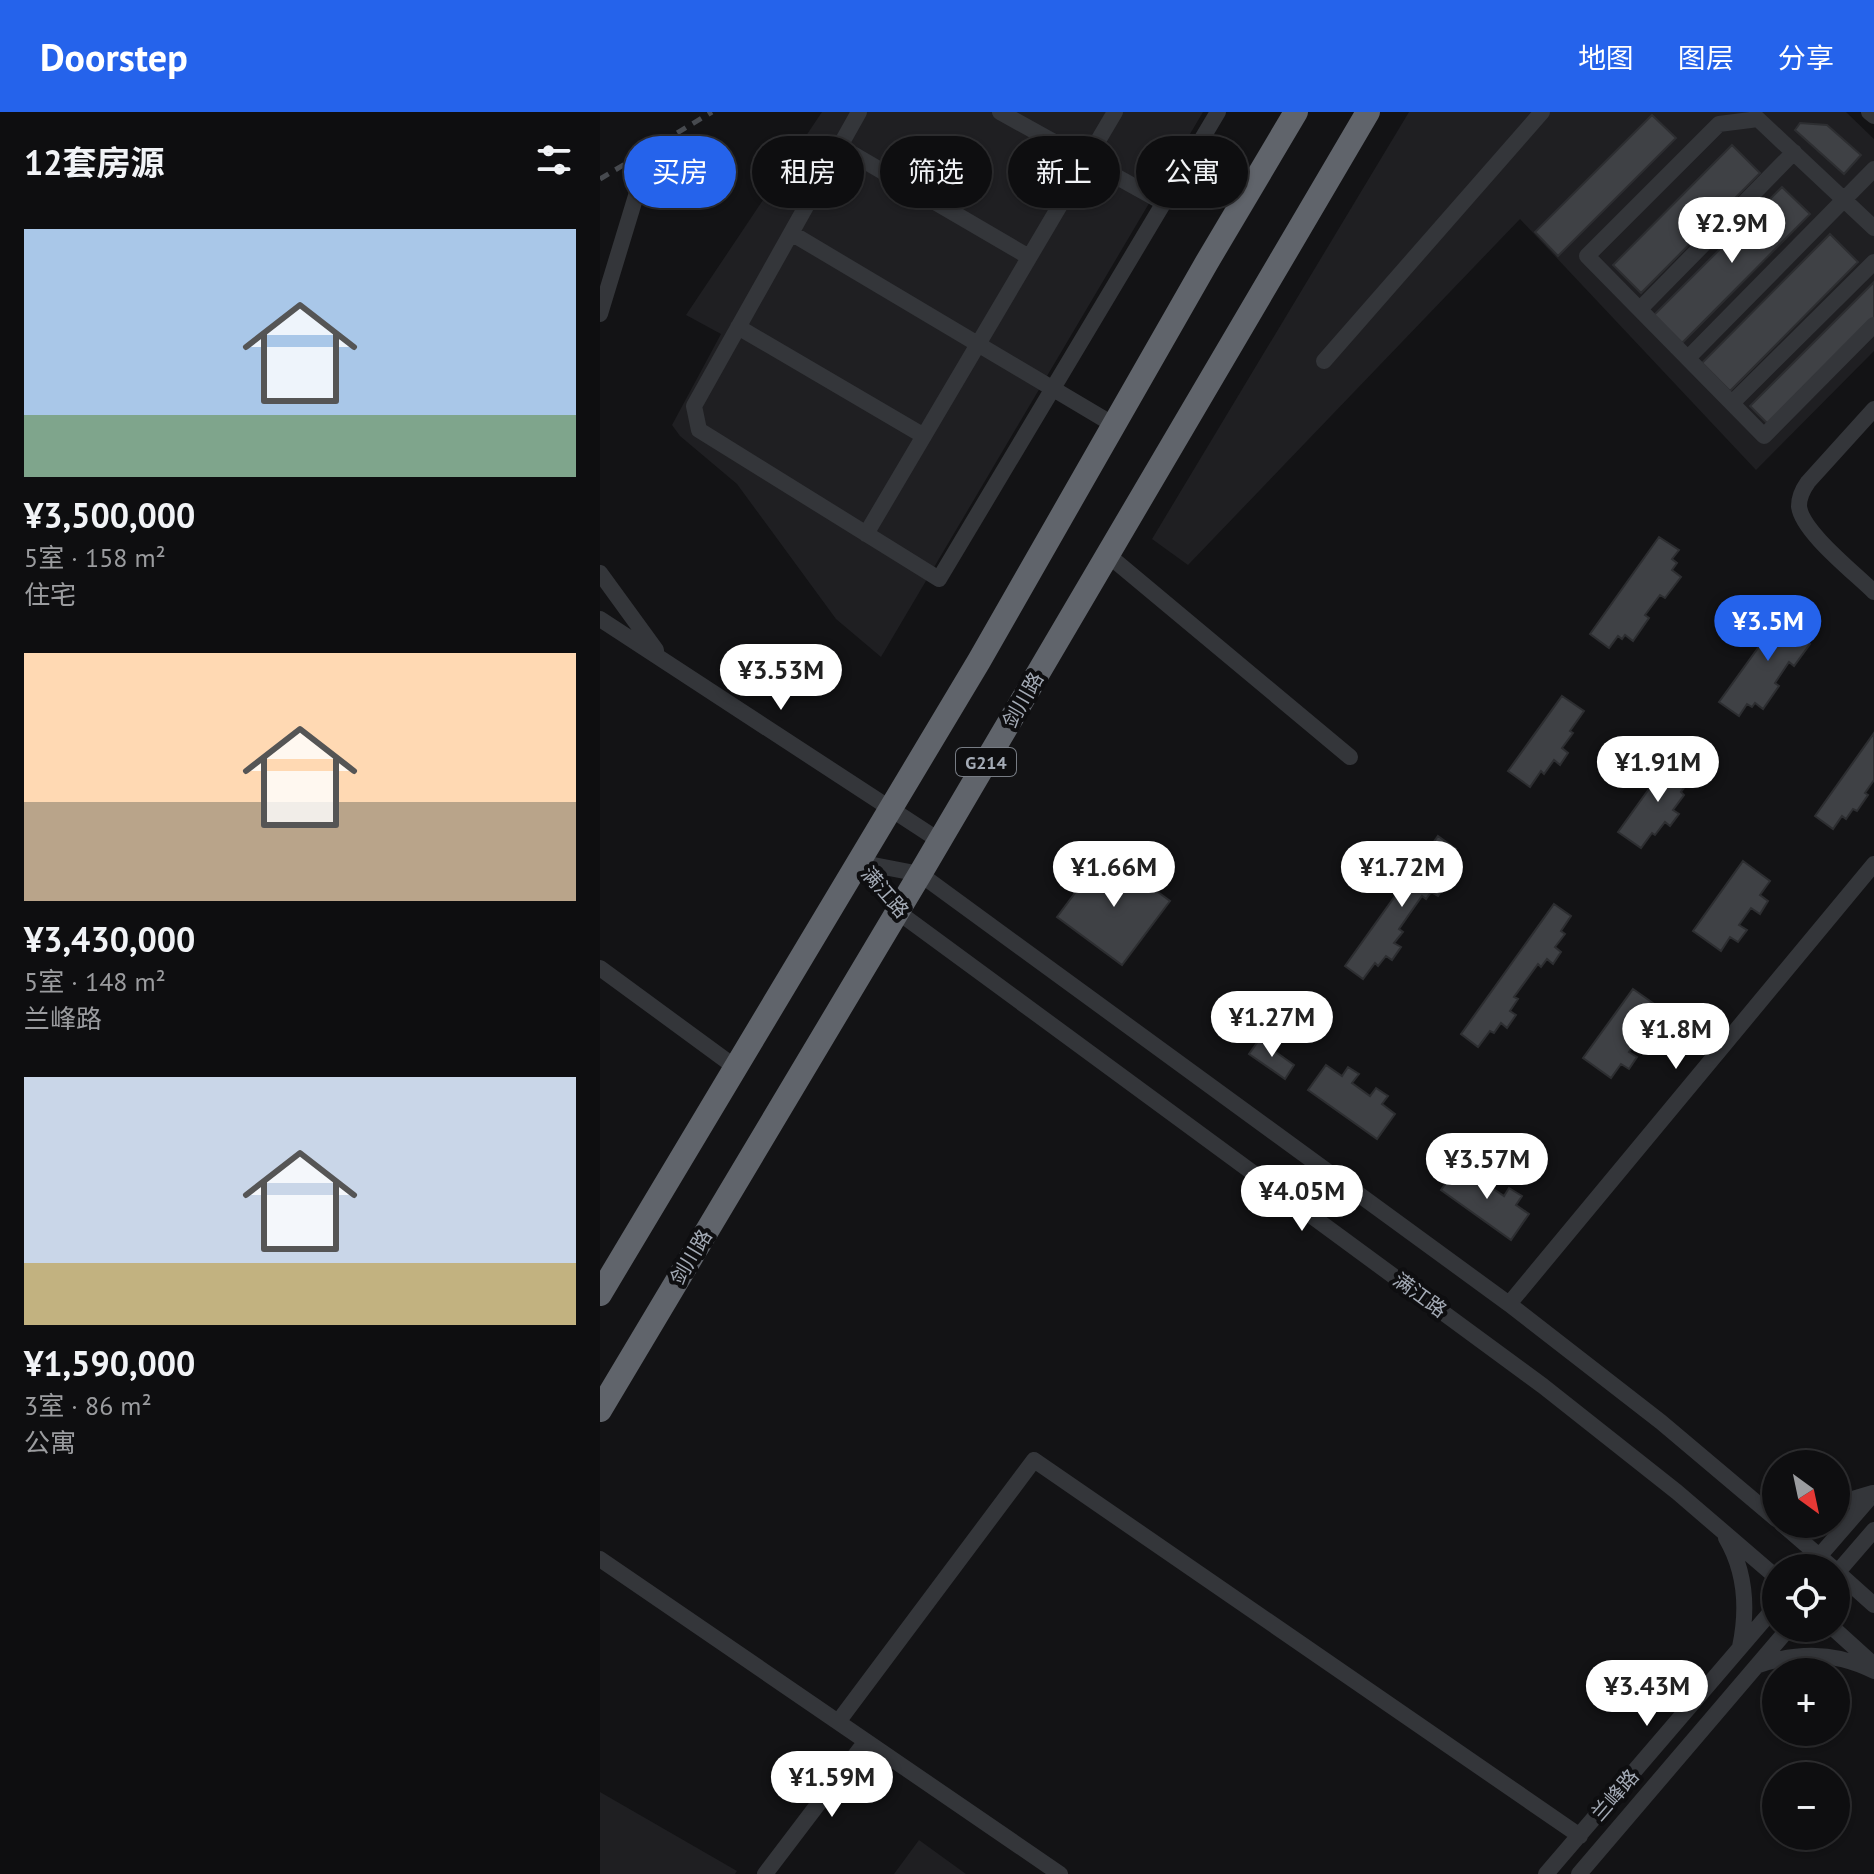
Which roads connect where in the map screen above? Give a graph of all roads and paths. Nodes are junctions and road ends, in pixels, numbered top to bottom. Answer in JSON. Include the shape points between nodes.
{"nodes":[{"id":1,"x":859,"y":112,"type":"edge"},
{"id":2,"x":1000,"y":112,"type":"edge"},
{"id":3,"x":1115,"y":112,"type":"edge"},
{"id":4,"x":1218,"y":112,"type":"edge"},
{"id":5,"x":1296,"y":112,"type":"edge"},
{"id":6,"x":1368,"y":112,"type":"edge"},
{"id":7,"x":1542,"y":112,"type":"edge"},
{"id":8,"x":1869,"y":112,"type":"edge"},
{"id":9,"x":1874,"y":116,"type":"edge"},
{"id":10,"x":845,"y":136,"type":"edge"},
{"id":11,"x":1044,"y":136,"type":"edge"},
{"id":12,"x":1101,"y":136,"type":"edge"},
{"id":13,"x":1204,"y":136,"type":"edge"},
{"id":14,"x":1794,"y":152,"type":"junction"},
{"id":15,"x":864,"y":161,"type":"edge"},
{"id":16,"x":1874,"y":169,"type":"edge"},
{"id":17,"x":1844,"y":200,"type":"junction"},
{"id":18,"x":632,"y":208,"type":"edge"},
{"id":19,"x":805,"y":208,"type":"edge"},
{"id":20,"x":1058,"y":208,"type":"edge"},
{"id":21,"x":1161,"y":208,"type":"edge"},
{"id":22,"x":1874,"y":228,"type":"edge"},
{"id":23,"x":791,"y":233,"type":"junction"},
{"id":24,"x":1029,"y":257,"type":"junction"},
{"id":25,"x":1874,"y":262,"type":"edge"},
{"id":26,"x":1640,"y":309,"type":"junction"},
{"id":27,"x":600,"y":314,"type":"edge"},
{"id":28,"x":1874,"y":325,"type":"edge"},
{"id":29,"x":738,"y":327,"type":"junction"},
{"id":30,"x":978,"y":345,"type":"junction"},
{"id":31,"x":1688,"y":358,"type":"junction"},
{"id":32,"x":1324,"y":361,"type":"dead end"},
{"id":33,"x":1053,"y":389,"type":"junction"},
{"id":34,"x":1732,"y":403,"type":"junction"},
{"id":35,"x":1874,"y":409,"type":"edge"},
{"id":36,"x":1114,"y":425,"type":"junction"},
{"id":37,"x":924,"y":436,"type":"junction"},
{"id":38,"x":866,"y":534,"type":"junction"},
{"id":39,"x":1108,"y":555,"type":"junction"},
{"id":40,"x":600,"y":573,"type":"edge"},
{"id":41,"x":1874,"y":592,"type":"edge"},
{"id":42,"x":600,"y":619,"type":"edge"},
{"id":43,"x":662,"y":659,"type":"junction"},
{"id":44,"x":1350,"y":757,"type":"dead end"},
{"id":45,"x":891,"y":808,"type":"junction"},
{"id":46,"x":940,"y":841,"type":"junction"},
{"id":47,"x":858,"y":862,"type":"junction"},
{"id":48,"x":1874,"y":864,"type":"edge"},
{"id":49,"x":920,"y":874,"type":"junction"},
{"id":50,"x":898,"y":912,"type":"junction"},
{"id":51,"x":600,"y":968,"type":"edge"},
{"id":52,"x":735,"y":1067,"type":"junction"},
{"id":53,"x":600,"y":1294,"type":"edge"},
{"id":54,"x":1509,"y":1304,"type":"junction"},
{"id":55,"x":600,"y":1410,"type":"edge"},
{"id":56,"x":1874,"y":1493,"type":"edge"},
{"id":57,"x":1750,"y":1496,"type":"junction"},
{"id":58,"x":1762,"y":1499,"type":"edge"},
{"id":59,"x":1850,"y":1500,"type":"edge"},
{"id":60,"x":1762,"y":1507,"type":"edge"},
{"id":61,"x":1718,"y":1527,"type":"junction"},
{"id":62,"x":1874,"y":1530,"type":"edge"},
{"id":63,"x":1794,"y":1538,"type":"edge"},
{"id":64,"x":1807,"y":1554,"type":"edge"},
{"id":65,"x":1821,"y":1554,"type":"edge"},
{"id":66,"x":1850,"y":1556,"type":"edge"},
{"id":67,"x":600,"y":1559,"type":"edge"},
{"id":68,"x":1762,"y":1565,"type":"edge"},
{"id":69,"x":1850,"y":1584,"type":"edge"},
{"id":70,"x":1874,"y":1605,"type":"edge"},
{"id":71,"x":1762,"y":1622,"type":"edge"},
{"id":72,"x":1777,"y":1642,"type":"edge"},
{"id":73,"x":1849,"y":1642,"type":"edge"},
{"id":74,"x":1740,"y":1648,"type":"junction"},
{"id":75,"x":1874,"y":1665,"type":"edge"},
{"id":76,"x":1757,"y":1666,"type":"junction"},
{"id":77,"x":1874,"y":1671,"type":"edge"},
{"id":78,"x":838,"y":1722,"type":"junction"},
{"id":79,"x":866,"y":1741,"type":"junction"},
{"id":80,"x":1580,"y":1836,"type":"junction"},
{"id":81,"x":765,"y":1874,"type":"edge"},
{"id":82,"x":1060,"y":1874,"type":"edge"},
{"id":83,"x":1546,"y":1874,"type":"edge"},
{"id":84,"x":1579,"y":1874,"type":"edge"}],
"edges":[{"from":1,"to":10,"type":"street"},
{"from":2,"to":11,"type":"street"},
{"from":3,"to":12,"type":"street"},
{"from":4,"to":13,"type":"street"},
{"from":5,"to":36,"type":"highway","number":"G214"},
{"from":6,"to":39,"type":"highway","name":"剑川路","number":"G214"},
{"from":7,"to":32,"type":"street"},
{"from":8,"to":9,"type":"street"},
{"from":14,"to":17,"type":"street"},
{"from":14,"to":26,"type":"street"},
{"from":14,"to":26,"type":"street","via":[[1758,119],[1719,124],[1587,256]]},
{"from":15,"to":24,"type":"street"},
{"from":16,"to":17,"type":"street"},
{"from":17,"to":22,"type":"street"},
{"from":17,"to":31,"type":"street"},
{"from":18,"to":27,"type":"street"},
{"from":19,"to":23,"type":"street"},
{"from":20,"to":24,"type":"street"},
{"from":21,"to":33,"type":"street"},
{"from":23,"to":29,"type":"street"},
{"from":23,"to":30,"type":"street"},
{"from":24,"to":30,"type":"street"},
{"from":25,"to":34,"type":"street"},
{"from":26,"to":31,"type":"street"},
{"from":28,"to":34,"type":"street","via":[[1764,436]]},
{"from":29,"to":37,"type":"street"},
{"from":29,"to":38,"type":"street","via":[[694,406],[699,430]]},
{"from":30,"to":33,"type":"street"},
{"from":30,"to":37,"type":"street"},
{"from":31,"to":34,"type":"street"},
{"from":33,"to":36,"type":"street"},
{"from":33,"to":38,"type":"street","via":[[939,579]]},
{"from":35,"to":41,"type":"street","via":[[1808,482],[1799,503],[1808,525]]},
{"from":36,"to":45,"type":"highway","number":"G214"},
{"from":37,"to":38,"type":"street"},
{"from":39,"to":44,"type":"street"},
{"from":39,"to":46,"type":"highway","name":"剑川路","number":"G214"},
{"from":40,"to":43,"type":"street"},
{"from":42,"to":43,"type":"street"},
{"from":43,"to":45,"type":"street"},
{"from":45,"to":46,"type":"street"},
{"from":45,"to":47,"type":"highway","number":"G214"},
{"from":46,"to":49,"type":"highway","name":"剑川路","number":"G214"},
{"from":47,"to":49,"type":"street","name":"满江路"},
{"from":47,"to":50,"type":"street","name":"满江路"},
{"from":47,"to":52,"type":"highway","number":"G214"},
{"from":48,"to":54,"type":"street"},
{"from":49,"to":50,"type":"highway","name":"剑川路","number":"G214"},
{"from":49,"to":54,"type":"street","name":"满江路"},
{"from":50,"to":55,"type":"highway","name":"剑川路","number":"G214"},
{"from":50,"to":61,"type":"street","name":"满江路","via":[[1497,1352]]},
{"from":51,"to":52,"type":"street"},
{"from":52,"to":53,"type":"highway","number":"G214"},
{"from":54,"to":57,"type":"street","name":"满江路"},
{"from":56,"to":59,"type":"street"},
{"from":56,"to":65,"type":"street"},
{"from":57,"to":58,"type":"street"},
{"from":57,"to":60,"type":"street","name":"满江路"},
{"from":61,"to":68,"type":"street","name":"满江路"},
{"from":61,"to":74,"type":"street","via":[[1742,1578]]},
{"from":62,"to":66,"type":"street"},
{"from":63,"to":64,"type":"street"},
{"from":67,"to":78,"type":"street"},
{"from":69,"to":70,"type":"street"},
{"from":71,"to":74,"type":"street","name":"兰峰路"},
{"from":72,"to":76,"type":"street","name":"兰峰路"},
{"from":73,"to":75,"type":"street"},
{"from":74,"to":80,"type":"street","name":"兰峰路"},
{"from":76,"to":77,"type":"street","via":[[1787,1657],[1818,1656]]},
{"from":76,"to":84,"type":"street","name":"兰峰路"},
{"from":78,"to":79,"type":"street"},
{"from":78,"to":80,"type":"street","via":[[1034,1460]]},
{"from":79,"to":81,"type":"street"},
{"from":79,"to":82,"type":"street"},
{"from":80,"to":83,"type":"street","name":"兰峰路"}]}
